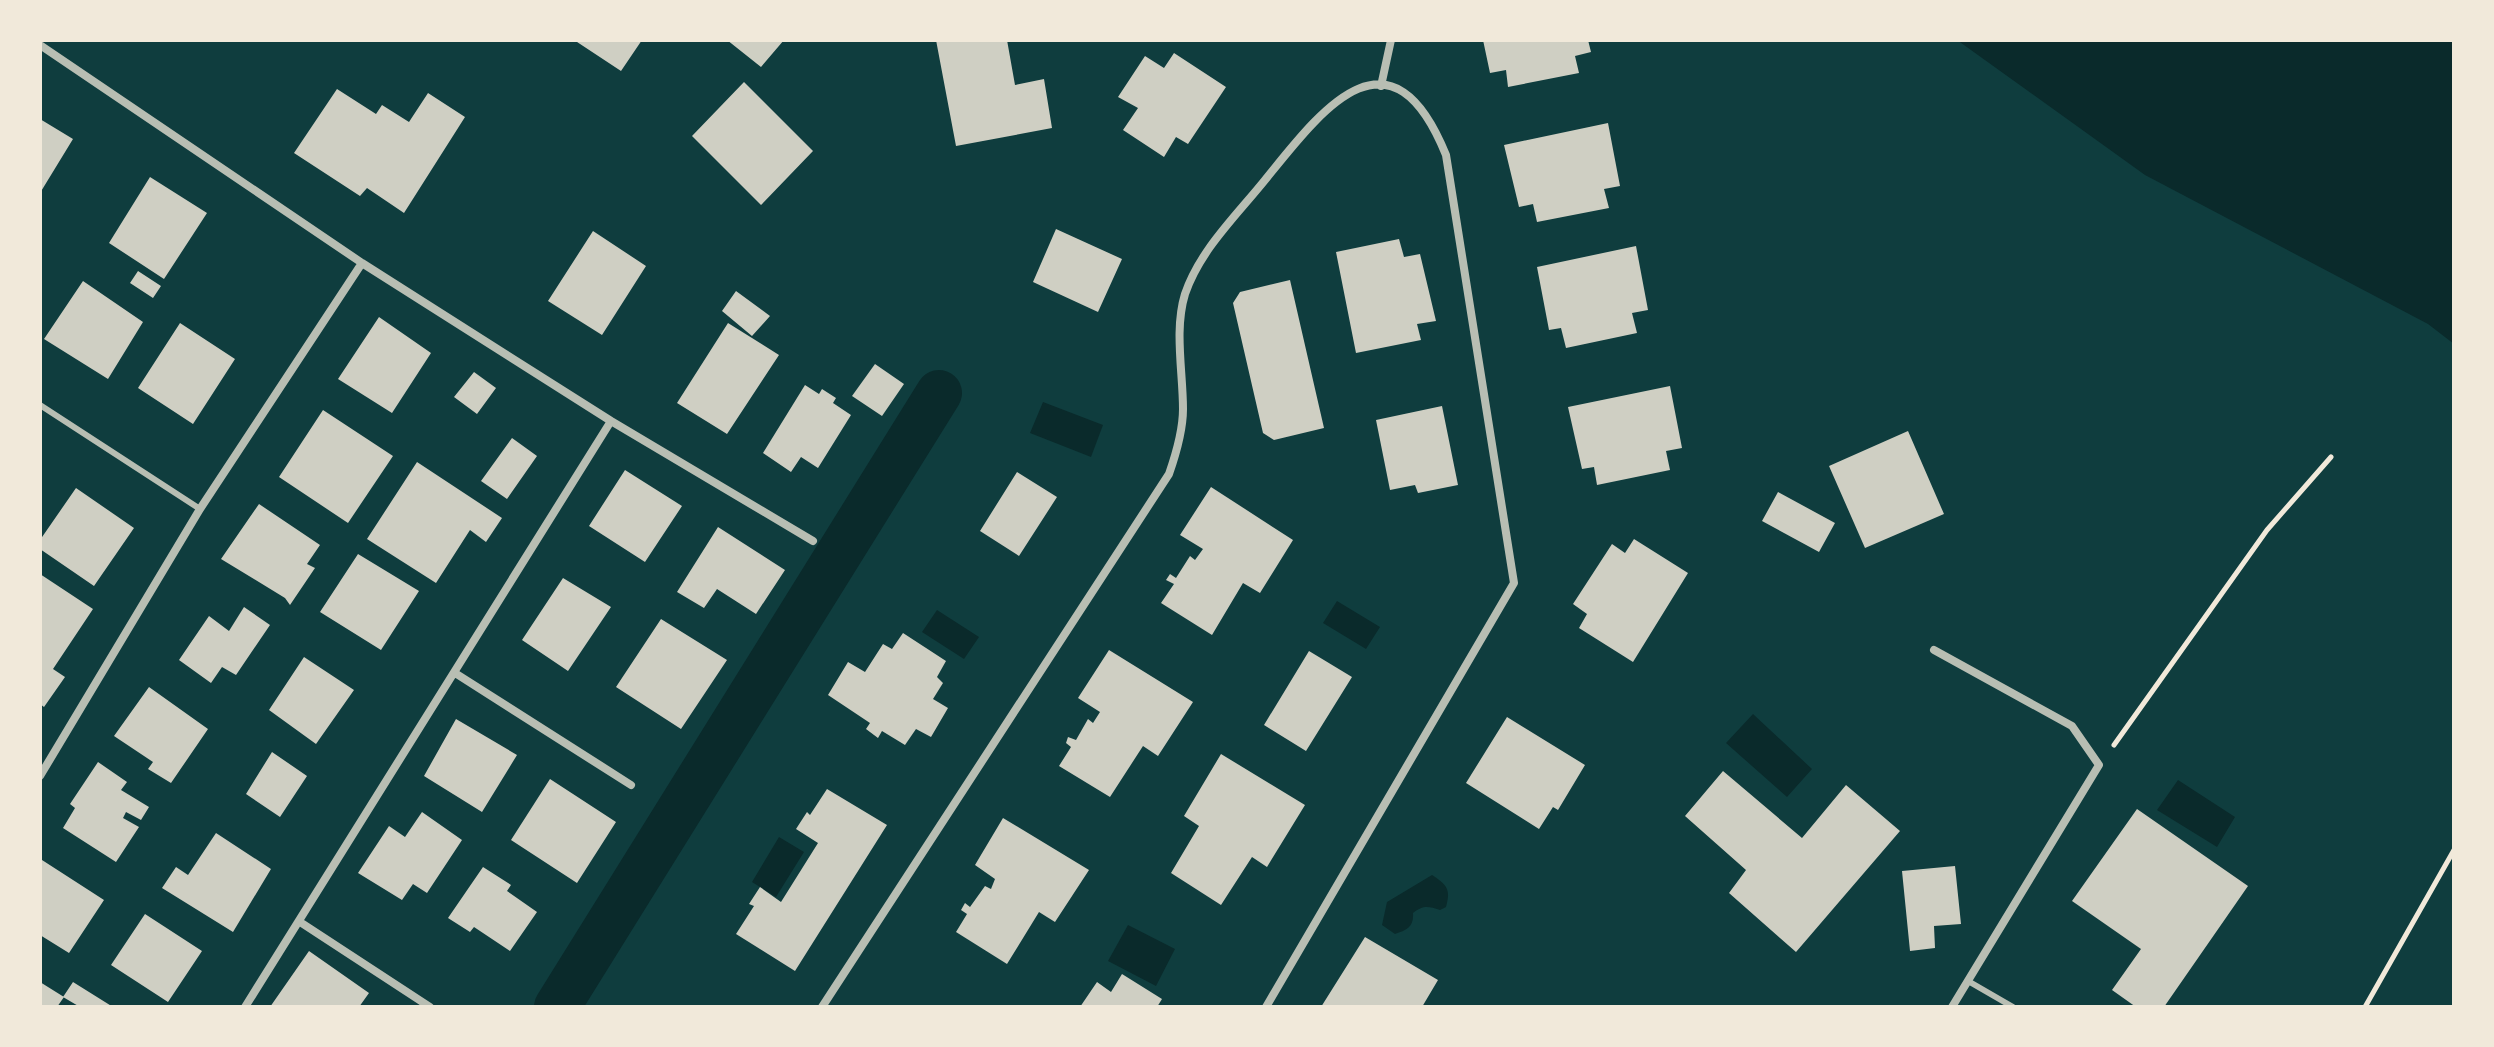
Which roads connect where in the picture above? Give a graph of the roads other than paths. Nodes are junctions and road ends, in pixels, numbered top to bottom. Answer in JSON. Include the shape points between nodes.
{"nodes":[{"id":1,"x":1391,"y":40,"type":"edge"},
{"id":2,"x":40,"y":45,"type":"edge"},
{"id":3,"x":1381,"y":86,"type":"junction"},
{"id":4,"x":362,"y":263,"type":"junction"},
{"id":5,"x":40,"y":405,"type":"edge"},
{"id":6,"x":611,"y":421,"type":"junction"},
{"id":7,"x":200,"y":509,"type":"junction"},
{"id":8,"x":813,"y":541,"type":"dead end"},
{"id":9,"x":1934,"y":650,"type":"dead end"},
{"id":10,"x":455,"y":673,"type":"junction"},
{"id":11,"x":44,"y":760,"type":"edge"},
{"id":12,"x":40,"y":776,"type":"edge"},
{"id":13,"x":631,"y":785,"type":"dead end"},
{"id":14,"x":300,"y":922,"type":"junction"},
{"id":15,"x":1968,"y":981,"type":"junction"},
{"id":16,"x":245,"y":1007,"type":"edge"},
{"id":17,"x":430,"y":1007,"type":"edge"},
{"id":18,"x":822,"y":1007,"type":"edge"},
{"id":19,"x":1266,"y":1007,"type":"edge"},
{"id":20,"x":1952,"y":1007,"type":"edge"},
{"id":21,"x":2013,"y":1007,"type":"edge"}],
"edges":[{"from":1,"to":3,"type":"street"},
{"from":2,"to":4,"type":"street"},
{"from":3,"to":18,"type":"street","via":[[1349,91],[1318,114],[1202,257],[1181,313],[1183,413],[1169,474]]},
{"from":3,"to":19,"type":"street","via":[[1415,103],[1446,155],[1514,583]]},
{"from":4,"to":6,"type":"street"},
{"from":4,"to":7,"type":"street"},
{"from":5,"to":7,"type":"lane"},
{"from":6,"to":8,"type":"street"},
{"from":6,"to":10,"type":"street"},
{"from":7,"to":11,"type":"street"},
{"from":9,"to":15,"type":"street","via":[[2072,726],[2099,765]]},
{"from":10,"to":13,"type":"street"},
{"from":10,"to":14,"type":"street"},
{"from":11,"to":12,"type":"street"},
{"from":14,"to":16,"type":"street"},
{"from":14,"to":17,"type":"street"},
{"from":15,"to":20,"type":"street"},
{"from":15,"to":21,"type":"lane"}]}
